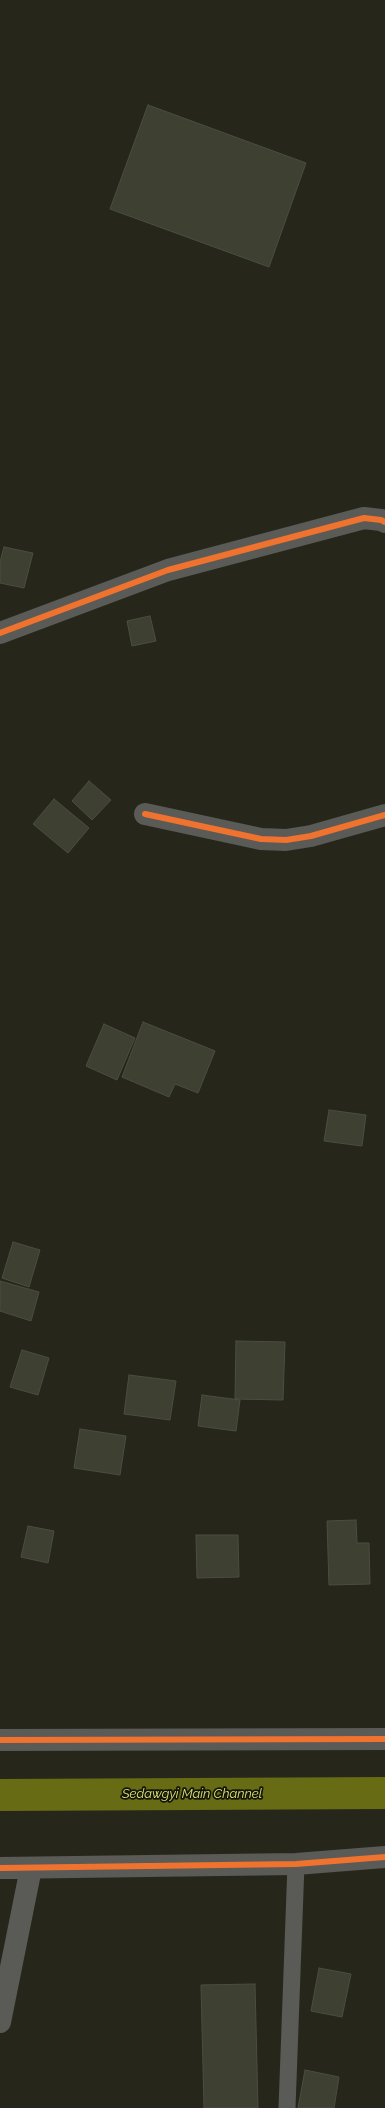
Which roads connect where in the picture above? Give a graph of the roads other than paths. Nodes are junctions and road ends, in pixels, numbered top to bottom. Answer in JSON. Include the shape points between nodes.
{"nodes":[{"id":1,"x":385,"y":522,"type":"edge"},
{"id":2,"x":0,"y":633,"type":"edge"},
{"id":3,"x":145,"y":814,"type":"dead end"},
{"id":4,"x":385,"y":815,"type":"edge"},
{"id":5,"x":385,"y":1739,"type":"edge"},
{"id":6,"x":0,"y":1740,"type":"edge"},
{"id":7,"x":385,"y":1857,"type":"edge"},
{"id":8,"x":296,"y":1864,"type":"junction"},
{"id":9,"x":0,"y":1868,"type":"edge"},
{"id":10,"x":31,"y":1868,"type":"junction"},
{"id":11,"x":0,"y":2022,"type":"edge"},
{"id":12,"x":287,"y":2108,"type":"edge"}],
"edges":[{"from":1,"to":2,"type":"street","via":[[364,518],[168,570]]},
{"from":3,"to":4,"type":"street","via":[[261,839],[286,840],[311,836]]},
{"from":5,"to":6,"type":"street"},
{"from":7,"to":8,"type":"street"},
{"from":8,"to":10,"type":"street"},
{"from":8,"to":12,"type":"lane"},
{"from":9,"to":10,"type":"street"},
{"from":10,"to":11,"type":"street"}]}
